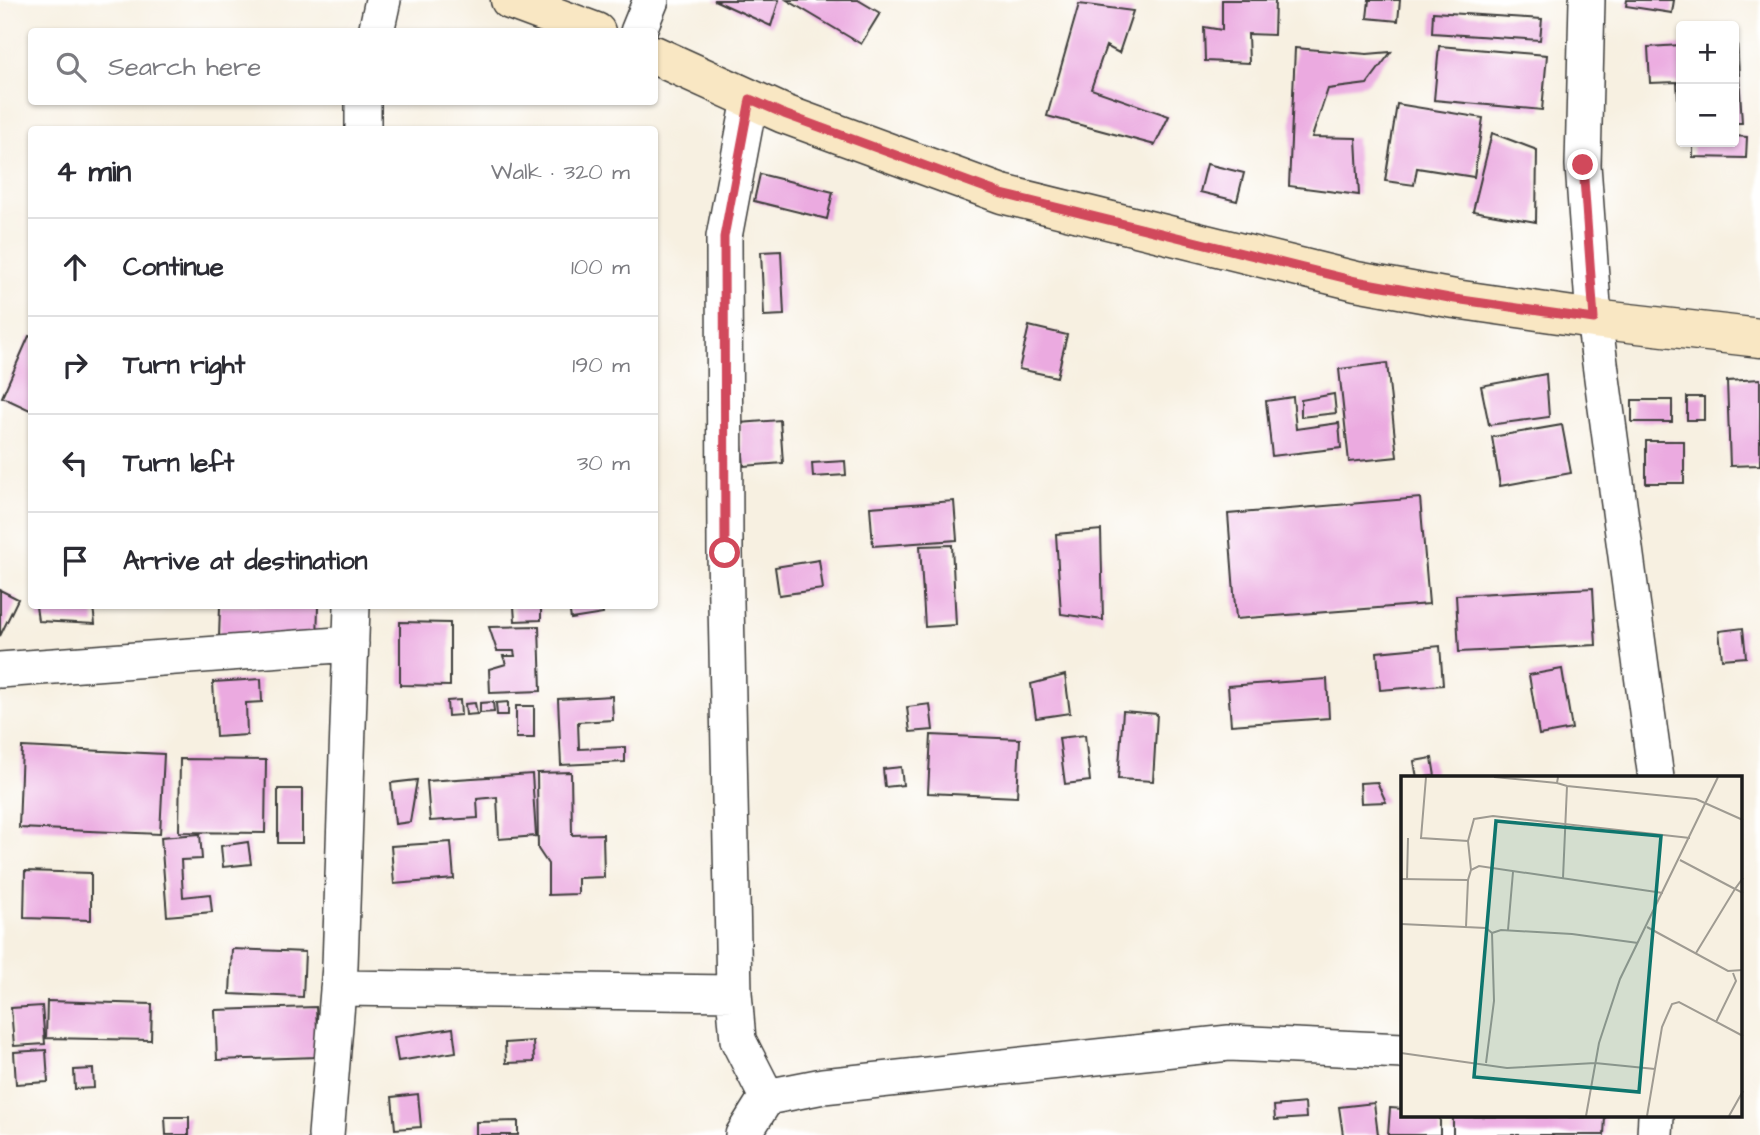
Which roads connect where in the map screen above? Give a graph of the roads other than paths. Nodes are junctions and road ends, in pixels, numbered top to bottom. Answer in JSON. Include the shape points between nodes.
{"nodes":[{"id":1,"x":383,"y":0,"type":"edge"},
{"id":2,"x":510,"y":0,"type":"edge"},
{"id":3,"x":651,"y":0,"type":"edge"},
{"id":4,"x":1587,"y":0,"type":"edge"},
{"id":5,"x":377,"y":28,"type":"edge"},
{"id":6,"x":585,"y":28,"type":"edge"},
{"id":7,"x":640,"y":28,"type":"edge"},
{"id":8,"x":658,"y":57,"type":"edge"},
{"id":9,"x":750,"y":99,"type":"junction"},
{"id":10,"x":363,"y":105,"type":"edge"},
{"id":11,"x":363,"y":126,"type":"edge"},
{"id":12,"x":1594,"y":319,"type":"junction"},
{"id":13,"x":1760,"y":338,"type":"edge"},
{"id":14,"x":352,"y":609,"type":"edge"},
{"id":15,"x":351,"y":644,"type":"junction"},
{"id":16,"x":0,"y":670,"type":"edge"},
{"id":17,"x":1657,"y":776,"type":"edge"},
{"id":18,"x":338,"y":988,"type":"junction"},
{"id":19,"x":734,"y":993,"type":"junction"},
{"id":20,"x":1401,"y":1051,"type":"edge"},
{"id":21,"x":767,"y":1097,"type":"junction"},
{"id":22,"x":326,"y":1135,"type":"edge"},
{"id":23,"x":743,"y":1135,"type":"edge"}],
"edges":[{"from":1,"to":5,"type":"street"},
{"from":2,"to":6,"type":"main road"},
{"from":3,"to":7,"type":"street"},
{"from":4,"to":12,"type":"street","via":[[1583,165]]},
{"from":8,"to":9,"type":"main road"},
{"from":9,"to":12,"type":"main road","via":[[1002,194],[1356,281]]},
{"from":9,"to":19,"type":"street","via":[[724,237]]},
{"from":10,"to":11,"type":"street"},
{"from":12,"to":13,"type":"main road"},
{"from":12,"to":17,"type":"street"},
{"from":14,"to":15,"type":"street"},
{"from":15,"to":16,"type":"street"},
{"from":15,"to":18,"type":"street"},
{"from":18,"to":19,"type":"street"},
{"from":18,"to":22,"type":"street"},
{"from":19,"to":21,"type":"street","via":[[738,1040]]},
{"from":20,"to":21,"type":"street","via":[[1229,1043],[823,1086]]},
{"from":21,"to":23,"type":"street"}]}
